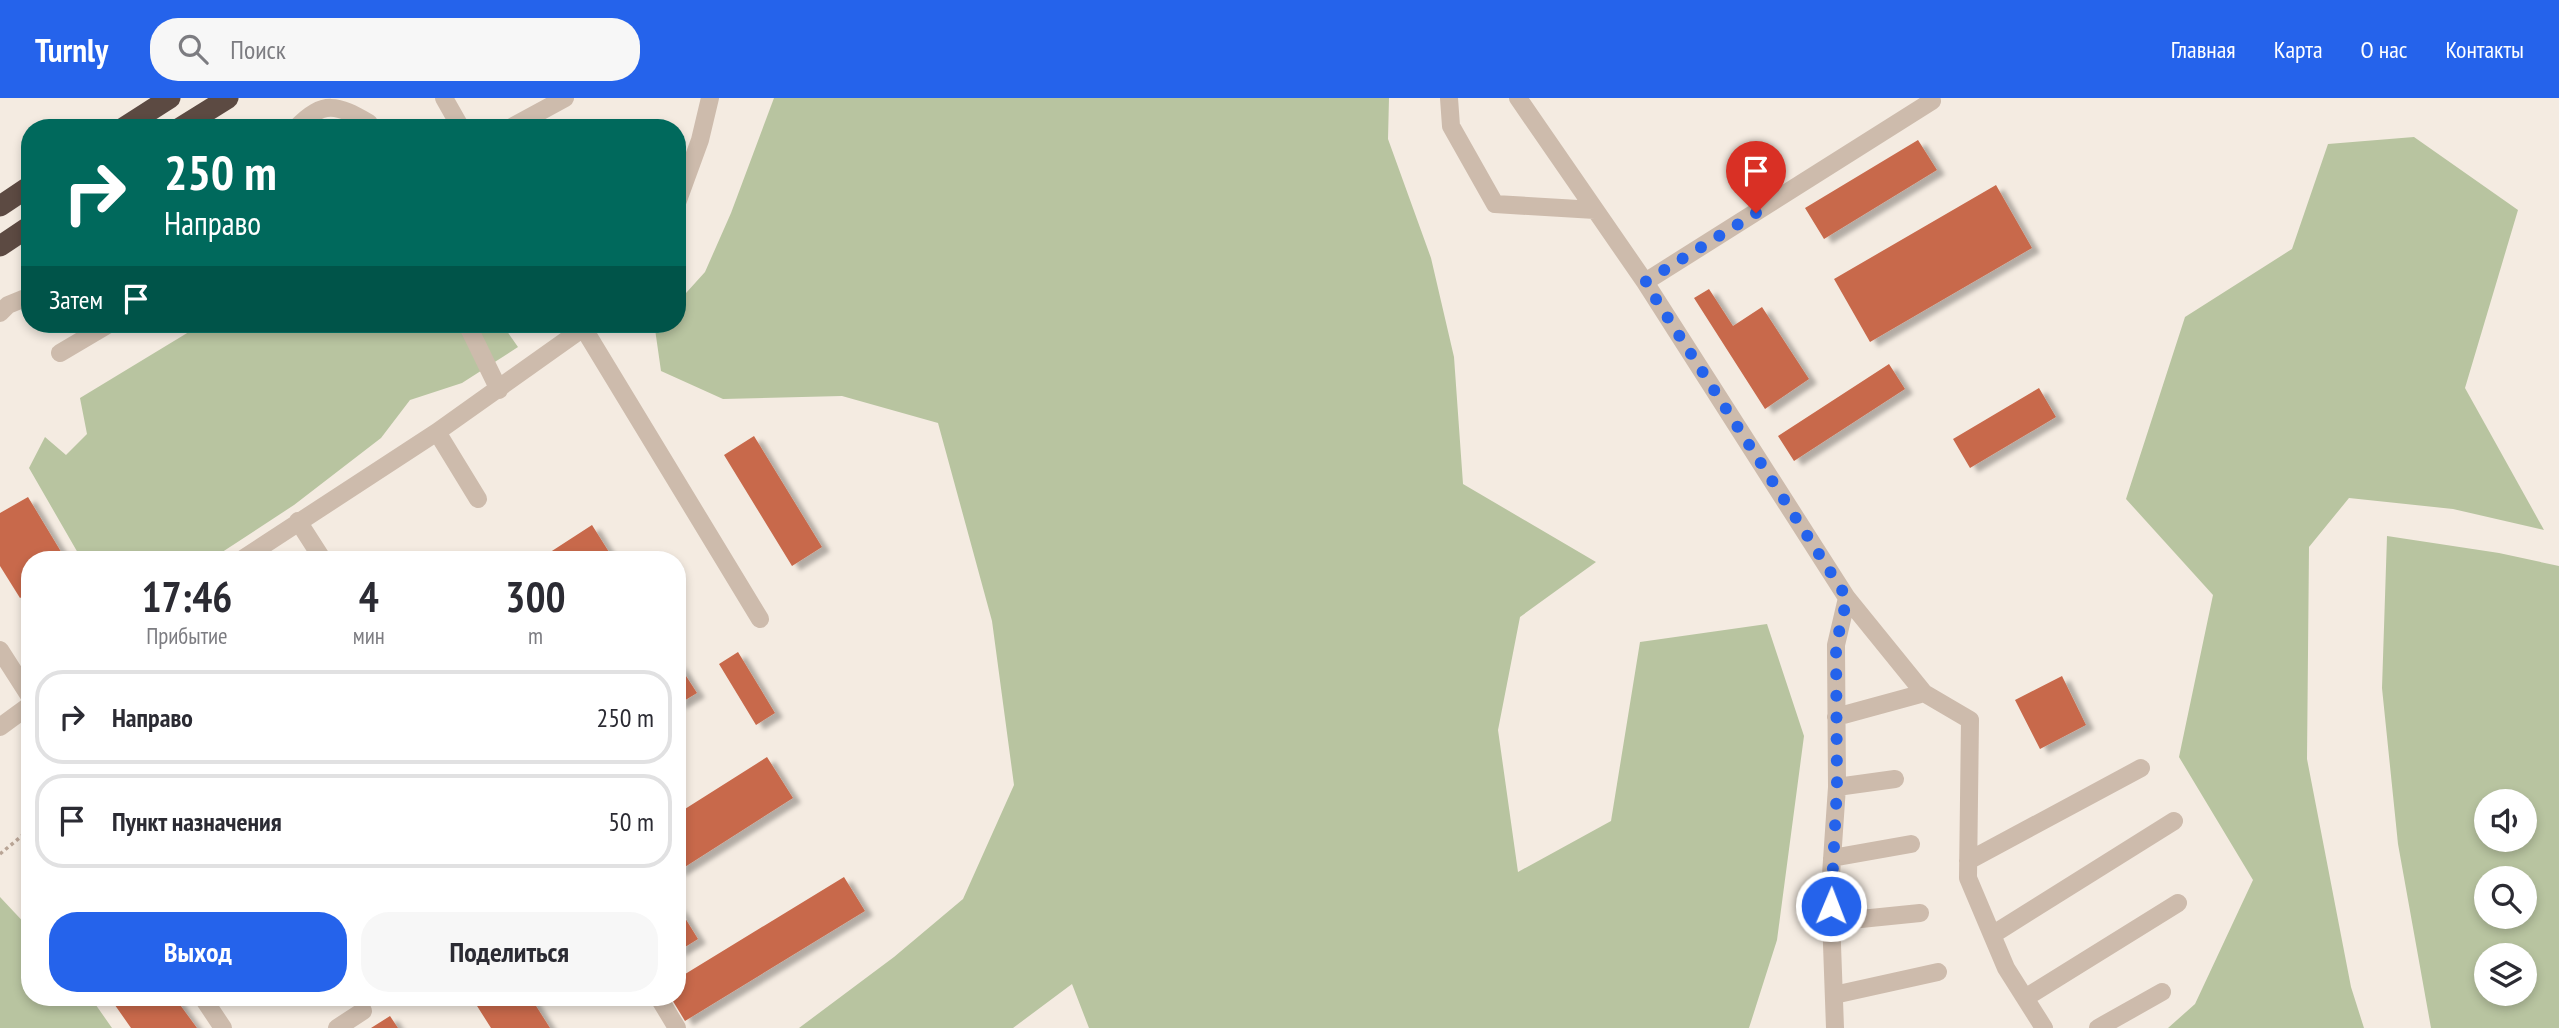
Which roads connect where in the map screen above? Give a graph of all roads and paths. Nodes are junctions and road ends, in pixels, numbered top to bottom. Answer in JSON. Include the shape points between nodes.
{"nodes":[{"id":1,"x":170,"y":98,"type":"edge"},
{"id":2,"x":228,"y":98,"type":"edge"},
{"id":3,"x":444,"y":98,"type":"edge"},
{"id":4,"x":565,"y":98,"type":"edge"},
{"id":5,"x":710,"y":98,"type":"edge"},
{"id":6,"x":1449,"y":98,"type":"edge"},
{"id":7,"x":1518,"y":98,"type":"edge"},
{"id":8,"x":1933,"y":99,"type":"edge"},
{"id":9,"x":348,"y":103,"type":"edge"},
{"id":10,"x":137,"y":119,"type":"edge"},
{"id":11,"x":194,"y":119,"type":"edge"},
{"id":12,"x":304,"y":119,"type":"edge"},
{"id":13,"x":365,"y":119,"type":"edge"},
{"id":14,"x":456,"y":119,"type":"edge"},
{"id":15,"x":526,"y":119,"type":"edge"},
{"id":16,"x":686,"y":178,"type":"edge"},
{"id":17,"x":21,"y":192,"type":"edge"},
{"id":18,"x":0,"y":206,"type":"edge"},
{"id":19,"x":1595,"y":210,"type":"junction"},
{"id":20,"x":21,"y":232,"type":"edge"},
{"id":21,"x":0,"y":246,"type":"edge"},
{"id":22,"x":1645,"y":282,"type":"junction"},
{"id":23,"x":21,"y":300,"type":"edge"},
{"id":24,"x":0,"y":313,"type":"edge"},
{"id":25,"x":94,"y":333,"type":"edge"},
{"id":26,"x":471,"y":333,"type":"edge"},
{"id":27,"x":576,"y":333,"type":"edge"},
{"id":28,"x":590,"y":333,"type":"edge"},
{"id":29,"x":60,"y":353,"type":"dead end"},
{"id":30,"x":499,"y":390,"type":"junction"},
{"id":31,"x":437,"y":432,"type":"junction"},
{"id":32,"x":478,"y":499,"type":"dead end"},
{"id":33,"x":298,"y":521,"type":"junction"},
{"id":34,"x":254,"y":551,"type":"edge"},
{"id":35,"x":317,"y":551,"type":"edge"},
{"id":36,"x":1847,"y":598,"type":"junction"},
{"id":37,"x":761,"y":619,"type":"dead end"},
{"id":38,"x":0,"y":650,"type":"edge"},
{"id":39,"x":21,"y":683,"type":"edge"},
{"id":40,"x":1924,"y":692,"type":"junction"},
{"id":41,"x":21,"y":712,"type":"edge"},
{"id":42,"x":1836,"y":718,"type":"junction"},
{"id":43,"x":0,"y":727,"type":"edge"},
{"id":44,"x":2141,"y":768,"type":"dead end"},
{"id":45,"x":1895,"y":779,"type":"dead end"},
{"id":46,"x":1837,"y":787,"type":"junction"},
{"id":47,"x":2174,"y":821,"type":"dead end"},
{"id":48,"x":21,"y":836,"type":"edge"},
{"id":49,"x":1911,"y":844,"type":"dead end"},
{"id":50,"x":0,"y":854,"type":"edge"},
{"id":51,"x":1832,"y":858,"type":"junction"},
{"id":52,"x":1968,"y":861,"type":"junction"},
{"id":53,"x":2178,"y":903,"type":"dead end"},
{"id":54,"x":1920,"y":914,"type":"dead end"},
{"id":55,"x":1831,"y":922,"type":"junction"},
{"id":56,"x":1992,"y":935,"type":"junction"},
{"id":57,"x":1938,"y":972,"type":"dead end"},
{"id":58,"x":2162,"y":992,"type":"dead end"},
{"id":59,"x":1834,"y":995,"type":"junction"},
{"id":60,"x":2025,"y":998,"type":"junction"},
{"id":61,"x":208,"y":1006,"type":"edge"},
{"id":62,"x":664,"y":1006,"type":"edge"},
{"id":63,"x":363,"y":1011,"type":"dead end"},
{"id":64,"x":223,"y":1028,"type":"edge"},
{"id":65,"x":337,"y":1028,"type":"edge"},
{"id":66,"x":677,"y":1028,"type":"edge"},
{"id":67,"x":1835,"y":1028,"type":"edge"},
{"id":68,"x":2045,"y":1028,"type":"edge"},
{"id":69,"x":2098,"y":1028,"type":"edge"}],
"edges":[{"from":1,"to":10,"type":"highway"},
{"from":2,"to":11,"type":"highway"},
{"from":3,"to":14,"type":"street"},
{"from":4,"to":15,"type":"street"},
{"from":5,"to":16,"type":"street"},
{"from":6,"to":19,"type":"street","via":[[1451,126],[1495,204]]},
{"from":7,"to":19,"type":"street"},
{"from":8,"to":22,"type":"street"},
{"from":9,"to":12,"type":"street","via":[[311,112]]},
{"from":9,"to":13,"type":"street"},
{"from":17,"to":18,"type":"highway"},
{"from":19,"to":22,"type":"street"},
{"from":20,"to":21,"type":"highway"},
{"from":22,"to":36,"type":"street"},
{"from":23,"to":24,"type":"street"},
{"from":25,"to":29,"type":"street"},
{"from":26,"to":30,"type":"street"},
{"from":27,"to":30,"type":"street"},
{"from":28,"to":37,"type":"street"},
{"from":30,"to":31,"type":"street"},
{"from":31,"to":32,"type":"street"},
{"from":31,"to":33,"type":"street"},
{"from":33,"to":34,"type":"street"},
{"from":33,"to":35,"type":"street"},
{"from":36,"to":40,"type":"street"},
{"from":36,"to":42,"type":"street","via":[[1836,645]]},
{"from":38,"to":39,"type":"street"},
{"from":40,"to":42,"type":"street"},
{"from":40,"to":52,"type":"street","via":[[1970,720]]},
{"from":41,"to":43,"type":"street"},
{"from":42,"to":46,"type":"street"},
{"from":44,"to":52,"type":"street"},
{"from":45,"to":46,"type":"street"},
{"from":46,"to":51,"type":"street"},
{"from":47,"to":56,"type":"street"},
{"from":48,"to":50,"type":"path"},
{"from":49,"to":51,"type":"street"},
{"from":51,"to":55,"type":"street"},
{"from":52,"to":56,"type":"street","via":[[1968,878]]},
{"from":53,"to":60,"type":"street"},
{"from":54,"to":55,"type":"street"},
{"from":55,"to":59,"type":"street"},
{"from":56,"to":60,"type":"street"},
{"from":57,"to":59,"type":"street"},
{"from":58,"to":69,"type":"street"},
{"from":59,"to":67,"type":"street"},
{"from":60,"to":68,"type":"street"},
{"from":61,"to":64,"type":"street"},
{"from":62,"to":66,"type":"street"},
{"from":63,"to":65,"type":"street"}]}
